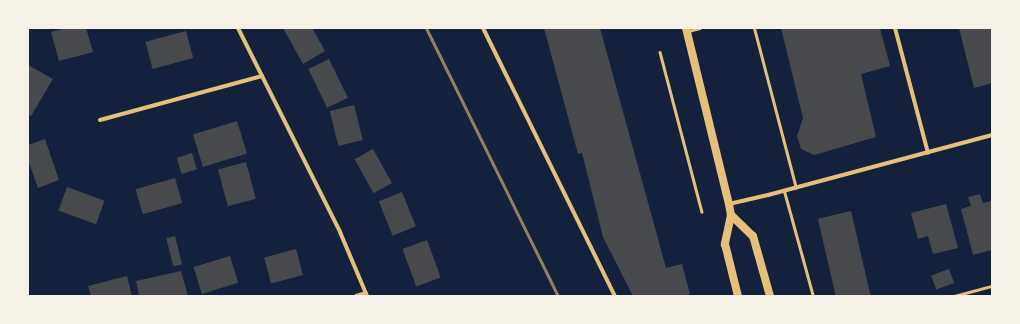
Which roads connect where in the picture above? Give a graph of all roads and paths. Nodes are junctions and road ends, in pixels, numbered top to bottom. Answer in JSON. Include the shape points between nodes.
{"nodes":[{"id":1,"x":238,"y":28,"type":"edge"},
{"id":2,"x":483,"y":28,"type":"edge"},
{"id":3,"x":700,"y":28,"type":"edge"},
{"id":4,"x":754,"y":28,"type":"edge"},
{"id":5,"x":895,"y":28,"type":"edge"},
{"id":6,"x":686,"y":30,"type":"edge"},
{"id":7,"x":660,"y":52,"type":"dead end"},
{"id":8,"x":262,"y":76,"type":"junction"},
{"id":9,"x":100,"y":120,"type":"dead end"},
{"id":10,"x":992,"y":135,"type":"edge"},
{"id":11,"x":928,"y":153,"type":"junction"},
{"id":12,"x":796,"y":188,"type":"junction"},
{"id":13,"x":784,"y":191,"type":"junction"},
{"id":14,"x":729,"y":204,"type":"junction"},
{"id":15,"x":702,"y":212,"type":"dead end"},
{"id":16,"x":731,"y":215,"type":"junction"},
{"id":17,"x":992,"y":286,"type":"edge"},
{"id":18,"x":367,"y":295,"type":"edge"},
{"id":19,"x":356,"y":296,"type":"edge"},
{"id":20,"x":615,"y":296,"type":"edge"},
{"id":21,"x":738,"y":296,"type":"edge"},
{"id":22,"x":770,"y":296,"type":"edge"},
{"id":23,"x":813,"y":296,"type":"edge"},
{"id":24,"x":954,"y":296,"type":"edge"}],
"edges":[{"from":1,"to":8,"type":"street"},
{"from":2,"to":20,"type":"street"},
{"from":3,"to":6,"type":"lane"},
{"from":4,"to":12,"type":"lane"},
{"from":5,"to":11,"type":"street"},
{"from":6,"to":14,"type":"main road"},
{"from":7,"to":15,"type":"path"},
{"from":8,"to":9,"type":"street"},
{"from":8,"to":18,"type":"street","via":[[340,232]]},
{"from":10,"to":11,"type":"street"},
{"from":11,"to":12,"type":"street"},
{"from":12,"to":13,"type":"street"},
{"from":13,"to":14,"type":"street"},
{"from":13,"to":23,"type":"lane"},
{"from":14,"to":16,"type":"main road"},
{"from":16,"to":21,"type":"main road","via":[[725,244]]},
{"from":16,"to":22,"type":"main road","via":[[753,236]]},
{"from":17,"to":24,"type":"lane"},
{"from":18,"to":19,"type":"street"}]}
